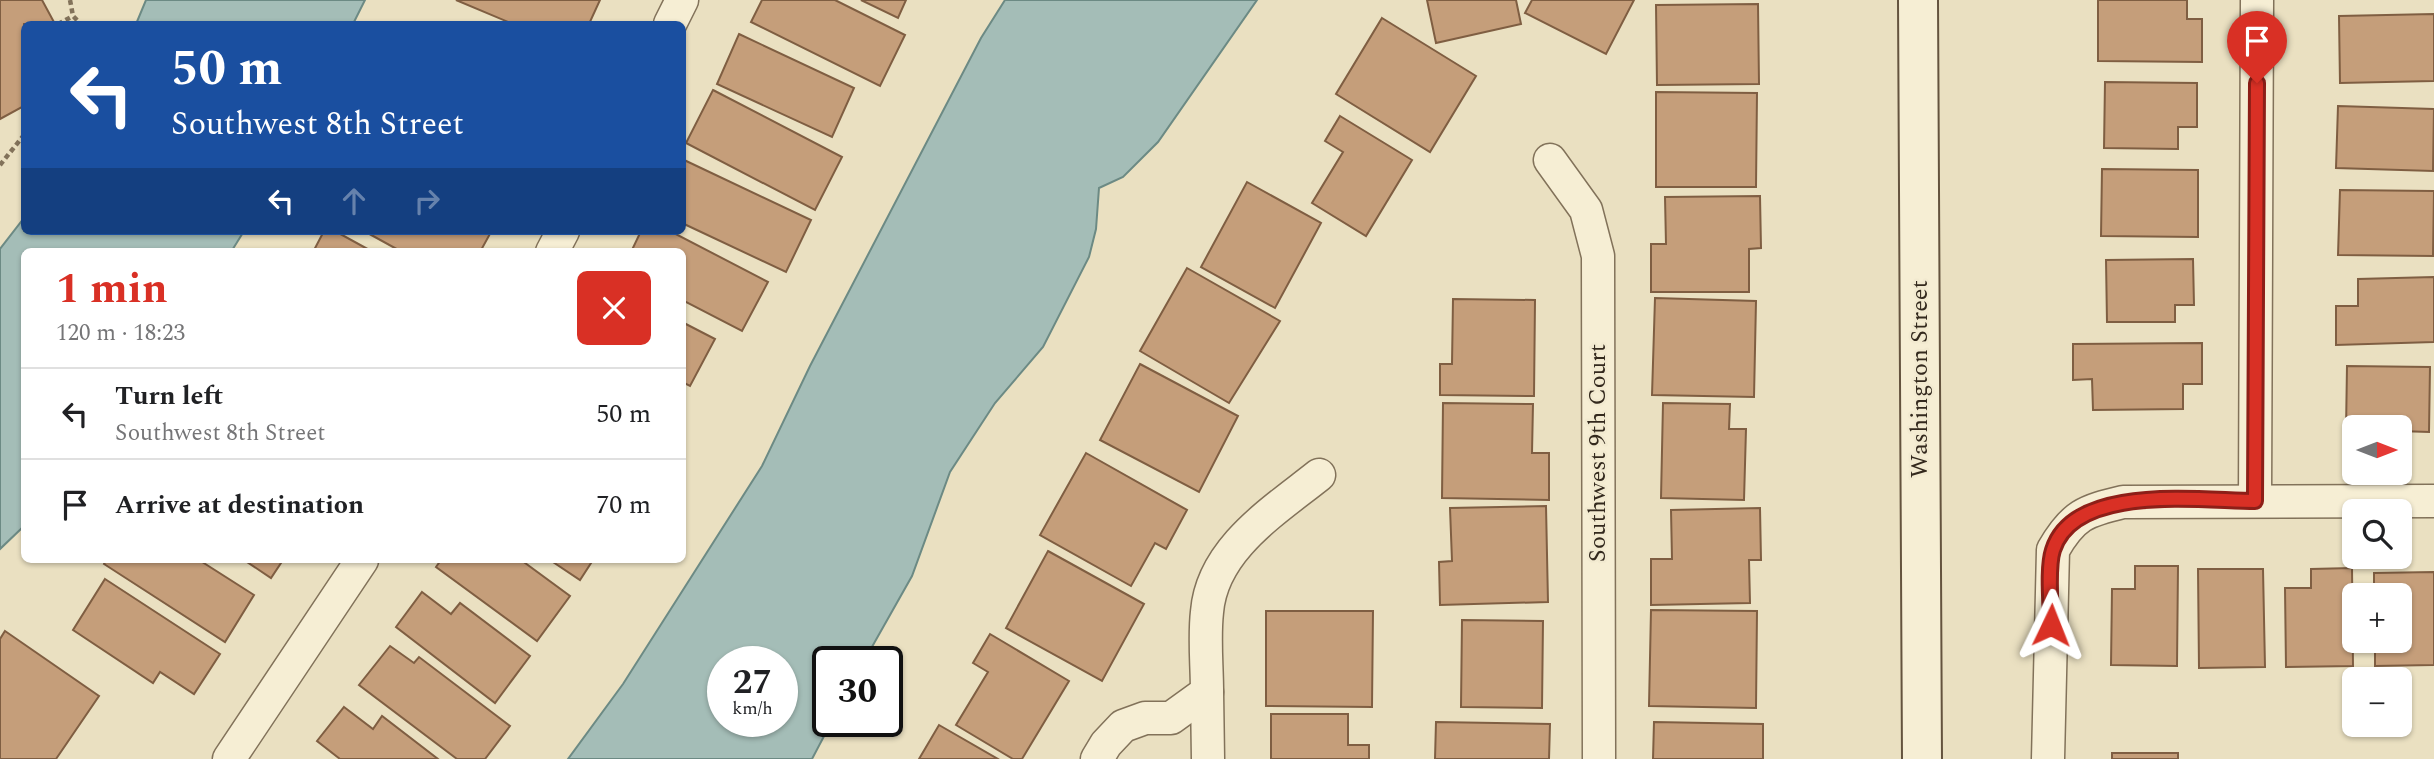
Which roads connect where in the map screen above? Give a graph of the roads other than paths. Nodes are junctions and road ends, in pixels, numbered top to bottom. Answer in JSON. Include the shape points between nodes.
{"nodes":[{"id":1,"x":682,"y":0,"type":"edge"},
{"id":2,"x":1918,"y":0,"type":"edge"},
{"id":3,"x":2257,"y":0,"type":"edge"},
{"id":4,"x":672,"y":21,"type":"edge"},
{"id":5,"x":1550,"y":160,"type":"dead end"},
{"id":6,"x":1319,"y":475,"type":"dead end"},
{"id":7,"x":2255,"y":501,"type":"junction"},
{"id":8,"x":2434,"y":501,"type":"edge"},
{"id":9,"x":360,"y":563,"type":"edge"},
{"id":10,"x":1207,"y":692,"type":"junction"},
{"id":11,"x":229,"y":759,"type":"edge"},
{"id":12,"x":1097,"y":759,"type":"edge"},
{"id":13,"x":1208,"y":759,"type":"edge"},
{"id":14,"x":1599,"y":759,"type":"edge"},
{"id":15,"x":1923,"y":759,"type":"edge"},
{"id":16,"x":2048,"y":759,"type":"edge"}],
"edges":[{"from":1,"to":4,"type":"street"},
{"from":2,"to":15,"type":"street","name":"Washington Street"},
{"from":3,"to":7,"type":"street"},
{"from":5,"to":14,"type":"street","name":"Southwest 9th Court","via":[[1586,210],[1598,256]]},
{"from":6,"to":10,"type":"street","via":[[1250,531],[1215,575],[1206,610]]},
{"from":7,"to":8,"type":"street"},
{"from":7,"to":16,"type":"street","via":[[2123,502],[2093,509],[2067,525],[2053,550]]},
{"from":9,"to":11,"type":"street"},
{"from":10,"to":12,"type":"street","via":[[1171,718],[1145,718],[1123,726]]},
{"from":10,"to":13,"type":"street"}]}
